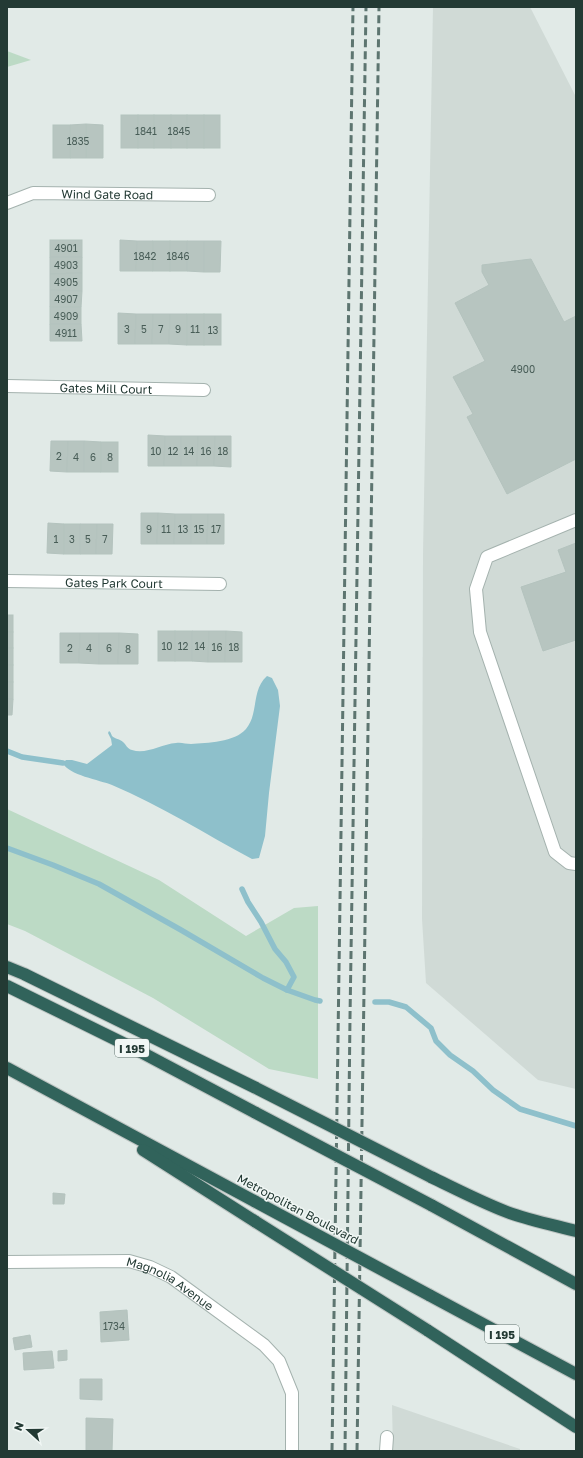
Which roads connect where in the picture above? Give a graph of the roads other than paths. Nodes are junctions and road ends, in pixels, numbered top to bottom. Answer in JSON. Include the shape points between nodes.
{"nodes":[{"id":1,"x":209,"y":194,"type":"dead end"},
{"id":2,"x":7,"y":203,"type":"edge"},
{"id":3,"x":7,"y":386,"type":"edge"},
{"id":4,"x":204,"y":390,"type":"dead end"},
{"id":5,"x":576,"y":520,"type":"edge"},
{"id":6,"x":7,"y":581,"type":"edge"},
{"id":7,"x":220,"y":584,"type":"dead end"},
{"id":8,"x":576,"y":864,"type":"edge"},
{"id":9,"x":7,"y":967,"type":"edge"},
{"id":10,"x":7,"y":986,"type":"edge"},
{"id":11,"x":7,"y":1068,"type":"edge"},
{"id":12,"x":61,"y":1098,"type":"junction"},
{"id":13,"x":576,"y":1231,"type":"edge"},
{"id":14,"x":7,"y":1262,"type":"edge"},
{"id":15,"x":576,"y":1284,"type":"edge"},
{"id":16,"x":576,"y":1374,"type":"edge"},
{"id":17,"x":576,"y":1427,"type":"edge"},
{"id":18,"x":387,"y":1437,"type":"dead end"},
{"id":19,"x":292,"y":1451,"type":"edge"},
{"id":20,"x":386,"y":1451,"type":"edge"}],
"edges":[{"from":1,"to":2,"type":"street","name":"Wind Gate Road","via":[[33,193]]},
{"from":3,"to":4,"type":"street","name":"Gates Mill Court"},
{"from":5,"to":8,"type":"street","via":[[487,557],[476,589],[480,632],[555,852],[569,863]]},
{"from":6,"to":7,"type":"street","name":"Gates Park Court"},
{"from":9,"to":13,"type":"highway","bridge":true,"via":[[476,1199],[509,1212]]},
{"from":10,"to":15,"type":"highway","number":"I 195","bridge":true,"via":[[139,1051]]},
{"from":11,"to":12,"type":"highway","name":"Metropolitan Boulevard","number":"I 195"},
{"from":12,"to":16,"type":"highway","name":"Metropolitan Boulevard","number":"I 195","bridge":true},
{"from":12,"to":17,"type":"highway","bridge":true},
{"from":14,"to":19,"type":"street","name":"Magnolia Avenue","via":[[129,1261],[171,1277],[264,1345],[279,1361],[292,1393]]},
{"from":18,"to":20,"type":"street"}]}
